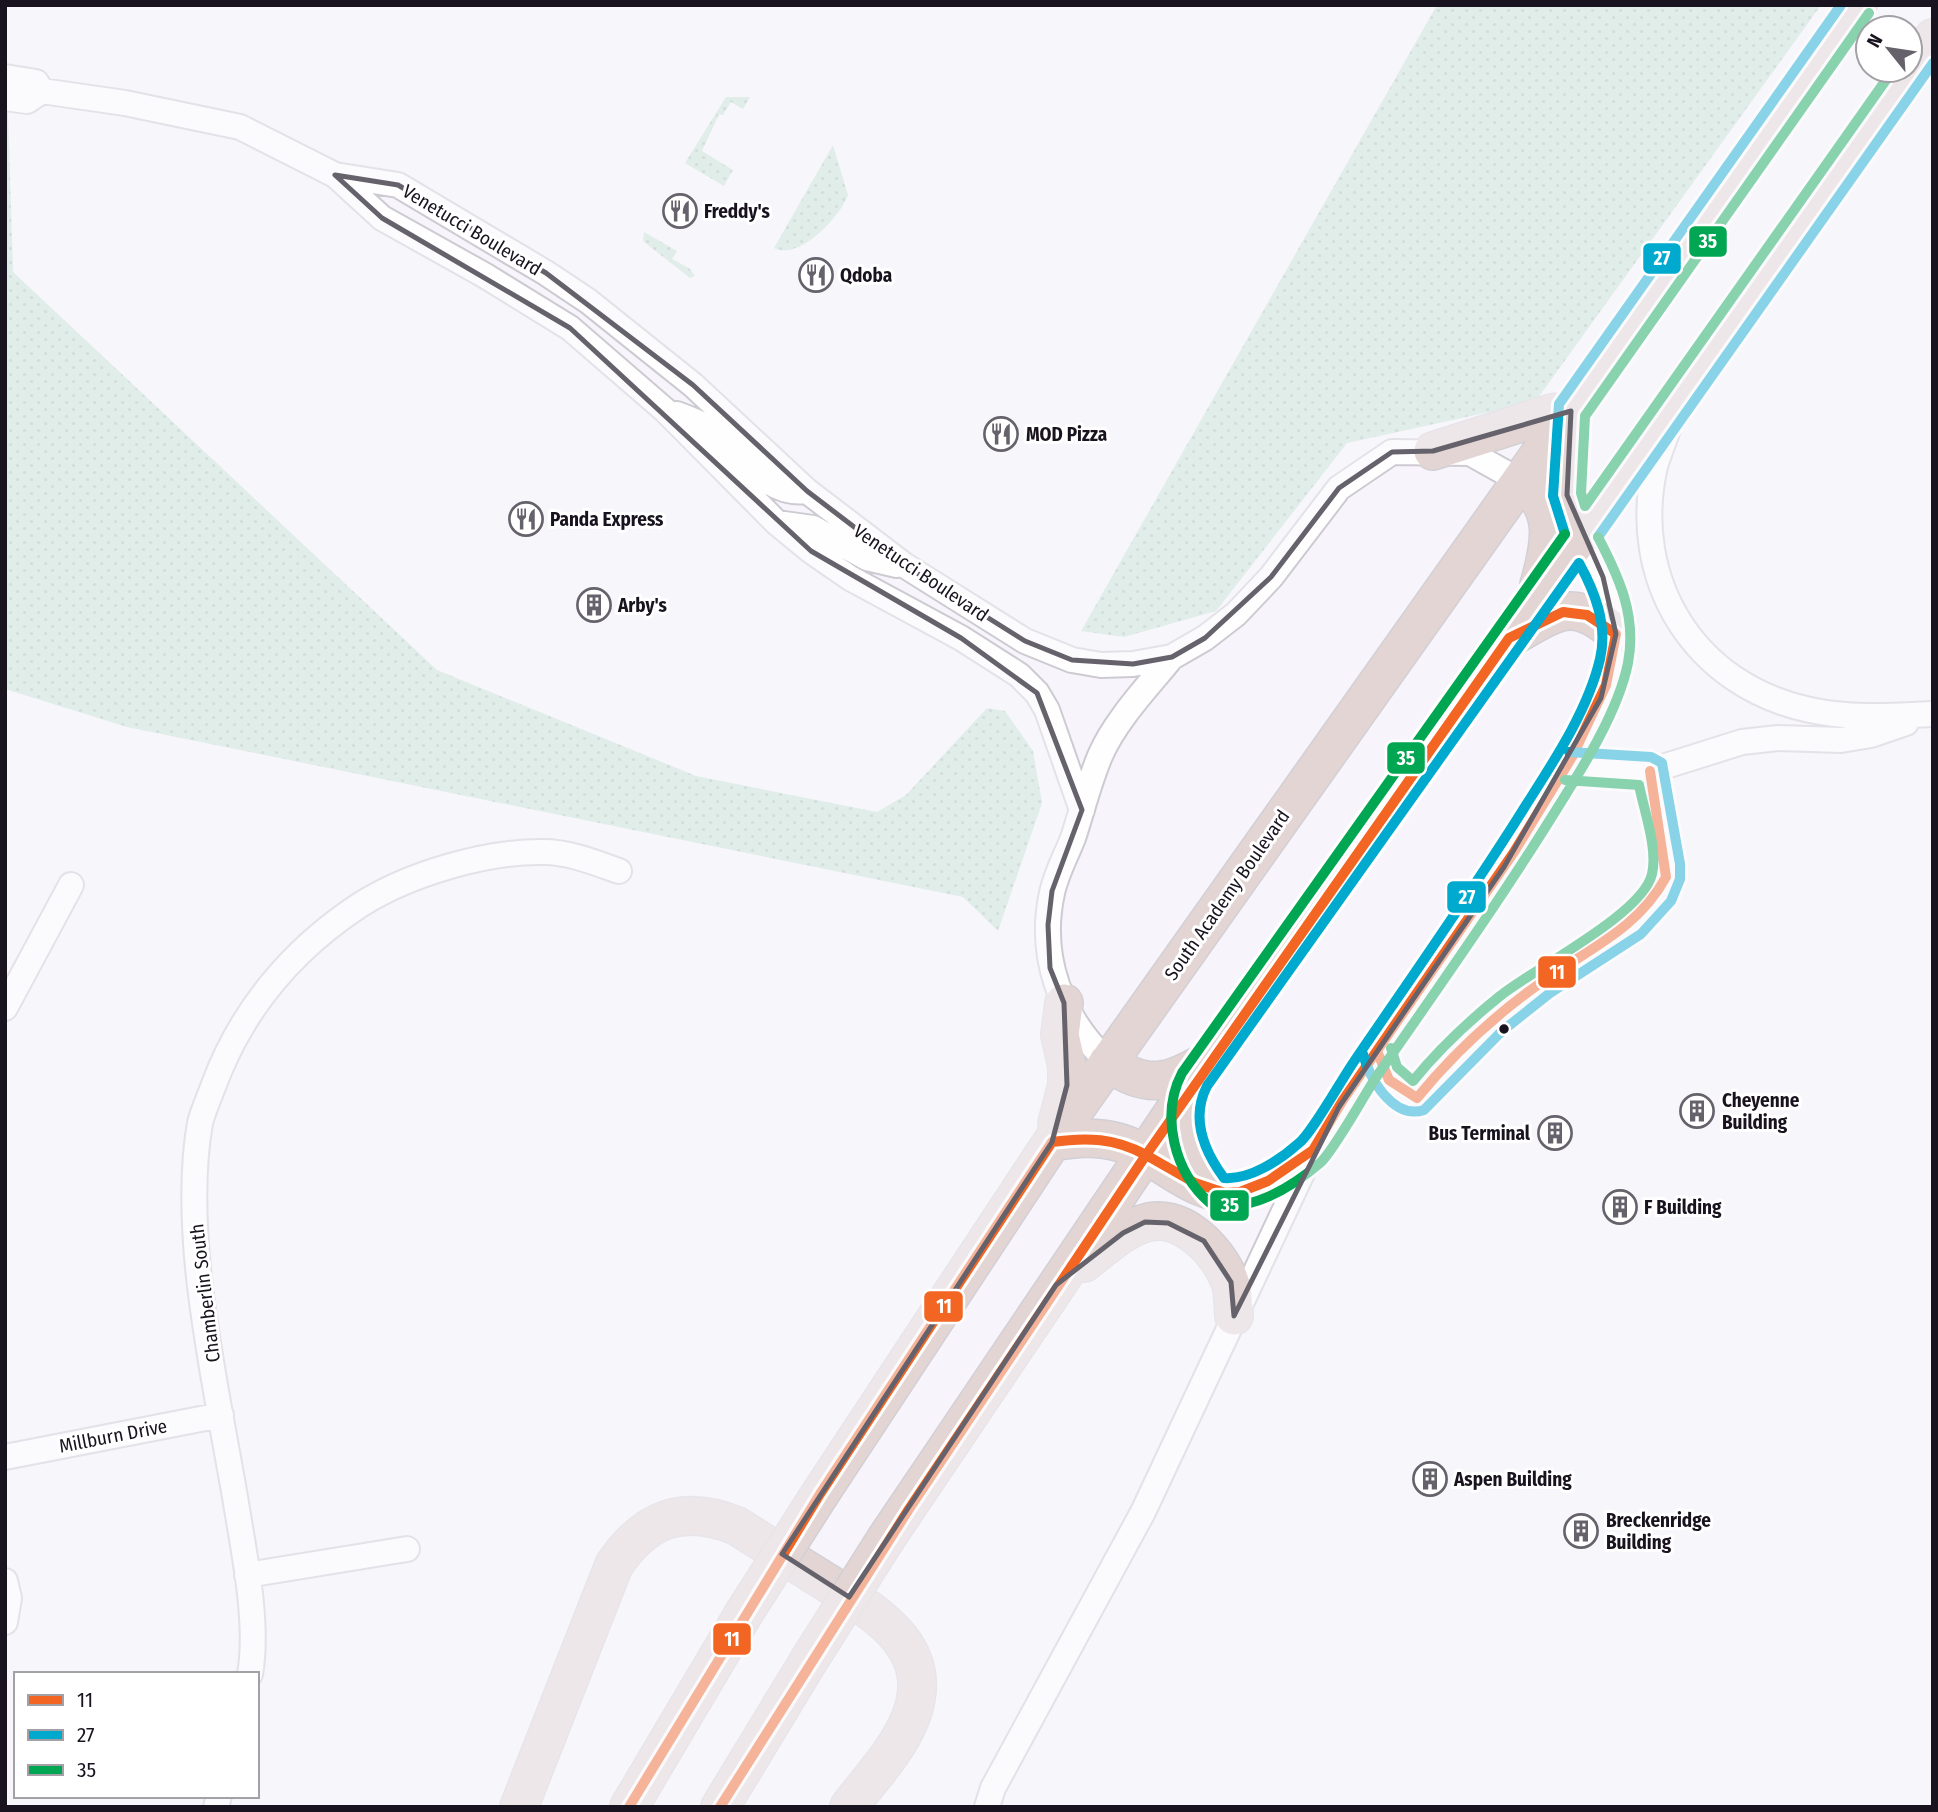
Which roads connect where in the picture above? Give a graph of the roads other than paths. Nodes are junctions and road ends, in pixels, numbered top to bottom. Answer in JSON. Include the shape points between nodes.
{"nodes":[{"id":1,"x":1858,"y":5,"type":"edge"},
{"id":2,"x":1933,"y":38,"type":"edge"},
{"id":3,"x":5,"y":77,"type":"edge"},
{"id":4,"x":42,"y":91,"type":"junction"},
{"id":5,"x":5,"y":98,"type":"edge"},
{"id":6,"x":335,"y":175,"type":"junction"},
{"id":7,"x":1679,"y":396,"type":"junction"},
{"id":8,"x":666,"y":411,"type":"junction"},
{"id":9,"x":1572,"y":411,"type":"junction"},
{"id":10,"x":1433,"y":451,"type":"junction"},
{"id":11,"x":1522,"y":482,"type":"junction"},
{"id":12,"x":807,"y":491,"type":"junction"},
{"id":13,"x":777,"y":523,"type":"junction"},
{"id":14,"x":1581,"y":536,"type":"junction"},
{"id":15,"x":904,"y":565,"type":"junction"},
{"id":16,"x":1534,"y":603,"type":"junction"},
{"id":17,"x":1616,"y":634,"type":"junction"},
{"id":18,"x":1509,"y":638,"type":"junction"},
{"id":19,"x":1172,"y":657,"type":"junction"},
{"id":20,"x":1932,"y":714,"type":"edge"},
{"id":21,"x":1567,"y":766,"type":"junction"},
{"id":22,"x":1082,"y":810,"type":"junction"},
{"id":23,"x":620,"y":871,"type":"dead end"},
{"id":24,"x":71,"y":885,"type":"dead end"},
{"id":25,"x":1064,"y":1003,"type":"junction"},
{"id":26,"x":5,"y":1008,"type":"edge"},
{"id":27,"x":1212,"y":1058,"type":"junction"},
{"id":28,"x":1108,"y":1062,"type":"junction"},
{"id":29,"x":1189,"y":1089,"type":"junction"},
{"id":30,"x":1052,"y":1142,"type":"junction"},
{"id":31,"x":1312,"y":1152,"type":"junction"},
{"id":32,"x":1145,"y":1154,"type":"junction"},
{"id":33,"x":1216,"y":1192,"type":"junction"},
{"id":34,"x":1056,"y":1286,"type":"junction"},
{"id":35,"x":1234,"y":1316,"type":"junction"},
{"id":36,"x":221,"y":1415,"type":"junction"},
{"id":37,"x":5,"y":1457,"type":"edge"},
{"id":38,"x":407,"y":1549,"type":"dead end"},
{"id":39,"x":247,"y":1575,"type":"junction"},
{"id":40,"x":5,"y":1581,"type":"edge"},
{"id":41,"x":5,"y":1622,"type":"edge"},
{"id":42,"x":250,"y":1672,"type":"edge"},
{"id":43,"x":519,"y":1807,"type":"edge"},
{"id":44,"x":629,"y":1807,"type":"edge"},
{"id":45,"x":720,"y":1807,"type":"edge"},
{"id":46,"x":849,"y":1807,"type":"edge"},
{"id":47,"x":987,"y":1807,"type":"edge"}],
"edges":[{"from":1,"to":9,"type":"highway","name":"South Academy Boulevard"},
{"from":2,"to":7,"type":"highway"},
{"from":3,"to":4,"type":"street","name":"Venetucci Boulevard","via":[[36,82]]},
{"from":4,"to":5,"type":"street","name":"Venetucci Boulevard","via":[[27,101]]},
{"from":4,"to":6,"type":"street","name":"Venetucci Boulevard","via":[[240,127]]},
{"from":6,"to":8,"type":"street","name":"Venetucci Boulevard","via":[[382,218],[570,328]]},
{"from":6,"to":12,"type":"street","name":"Venetucci Boulevard","via":[[398,185],[588,301],[694,385]]},
{"from":7,"to":14,"type":"highway"},
{"from":7,"to":20,"type":"street","via":[[1655,467],[1652,548],[1659,584],[1686,634],[1709,659],[1769,698],[1842,716]]},
{"from":8,"to":12,"type":"street","via":[[708,428],[773,485],[790,493]]},
{"from":8,"to":13,"type":"street","name":"Venetucci Boulevard"},
{"from":9,"to":10,"type":"highway","via":[[1552,413]]},
{"from":9,"to":11,"type":"highway","name":"South Academy Boulevard"},
{"from":9,"to":14,"type":"highway","via":[[1567,495]]},
{"from":10,"to":11,"type":"street","name":"Venetucci Boulevard","via":[[1470,453]]},
{"from":10,"to":19,"type":"street","name":"Venetucci Boulevard","via":[[1392,452],[1339,488],[1271,578],[1236,614]]},
{"from":11,"to":16,"type":"highway","via":[[1545,506],[1549,530]]},
{"from":11,"to":28,"type":"highway","name":"South Academy Boulevard"},
{"from":12,"to":15,"type":"street","name":"Venetucci Boulevard"},
{"from":13,"to":15,"type":"street","via":[[813,528],[867,558]]},
{"from":13,"to":22,"type":"street","name":"Venetucci Boulevard","via":[[850,578],[961,638],[1018,675],[1047,710]]},
{"from":14,"to":16,"type":"highway"},
{"from":14,"to":17,"type":"street","via":[[1613,604]]},
{"from":15,"to":19,"type":"street","name":"Venetucci Boulevard","via":[[1025,641],[1072,660],[1133,664]]},
{"from":16,"to":18,"type":"highway"},
{"from":17,"to":18,"type":"highway","via":[[1586,612],[1571,611],[1554,614]]},
{"from":17,"to":21,"type":"street","via":[[1614,661],[1601,698]]},
{"from":18,"to":27,"type":"highway"},
{"from":19,"to":22,"type":"street","via":[[1100,754]]},
{"from":20,"to":21,"type":"street","via":[[1841,740],[1742,742],[1650,771]]},
{"from":21,"to":31,"type":"street"},
{"from":22,"to":25,"type":"street","via":[[1052,891],[1048,925],[1050,968]]},
{"from":23,"to":36,"type":"street","name":"Chamberlin South","via":[[545,852],[456,863],[384,890],[354,909],[324,929],[266,986],[224,1057],[201,1122],[195,1186],[198,1267]]},
{"from":24,"to":26,"type":"street"},
{"from":25,"to":28,"type":"street","via":[[1090,1045]]},
{"from":25,"to":30,"type":"highway","via":[[1060,1035],[1067,1085]]},
{"from":27,"to":28,"type":"highway","via":[[1164,1081],[1144,1082]]},
{"from":27,"to":29,"type":"highway"},
{"from":28,"to":30,"type":"highway","name":"South Academy Boulevard"},
{"from":29,"to":32,"type":"highway"},
{"from":29,"to":33,"type":"highway","via":[[1188,1145],[1195,1165]]},
{"from":30,"to":32,"type":"highway","via":[[1097,1138]]},
{"from":30,"to":44,"type":"highway","name":"South Academy Boulevard","bridge":true,"via":[[744,1613]]},
{"from":31,"to":33,"type":"highway","via":[[1263,1184],[1238,1193]]},
{"from":31,"to":35,"type":"street"},
{"from":32,"to":33,"type":"highway"},
{"from":32,"to":34,"type":"highway"},
{"from":34,"to":35,"type":"highway","via":[[1123,1233],[1145,1222],[1168,1223],[1204,1241],[1220,1260],[1231,1282]]},
{"from":34,"to":45,"type":"highway","bridge":true,"via":[[887,1537]]},
{"from":35,"to":47,"type":"street","via":[[1143,1512],[993,1788]]},
{"from":36,"to":37,"type":"street","name":"Millburn Drive"},
{"from":36,"to":39,"type":"street","name":"Chamberlin South"},
{"from":38,"to":39,"type":"street"},
{"from":39,"to":42,"type":"street","name":"Chamberlin South"},
{"from":40,"to":41,"type":"street","via":[[9,1598]]},
{"from":43,"to":46,"type":"highway","via":[[614,1565],[653,1525],[693,1514],[715,1517],[748,1533],[881,1617],[909,1650],[915,1670],[911,1717]]}]}
